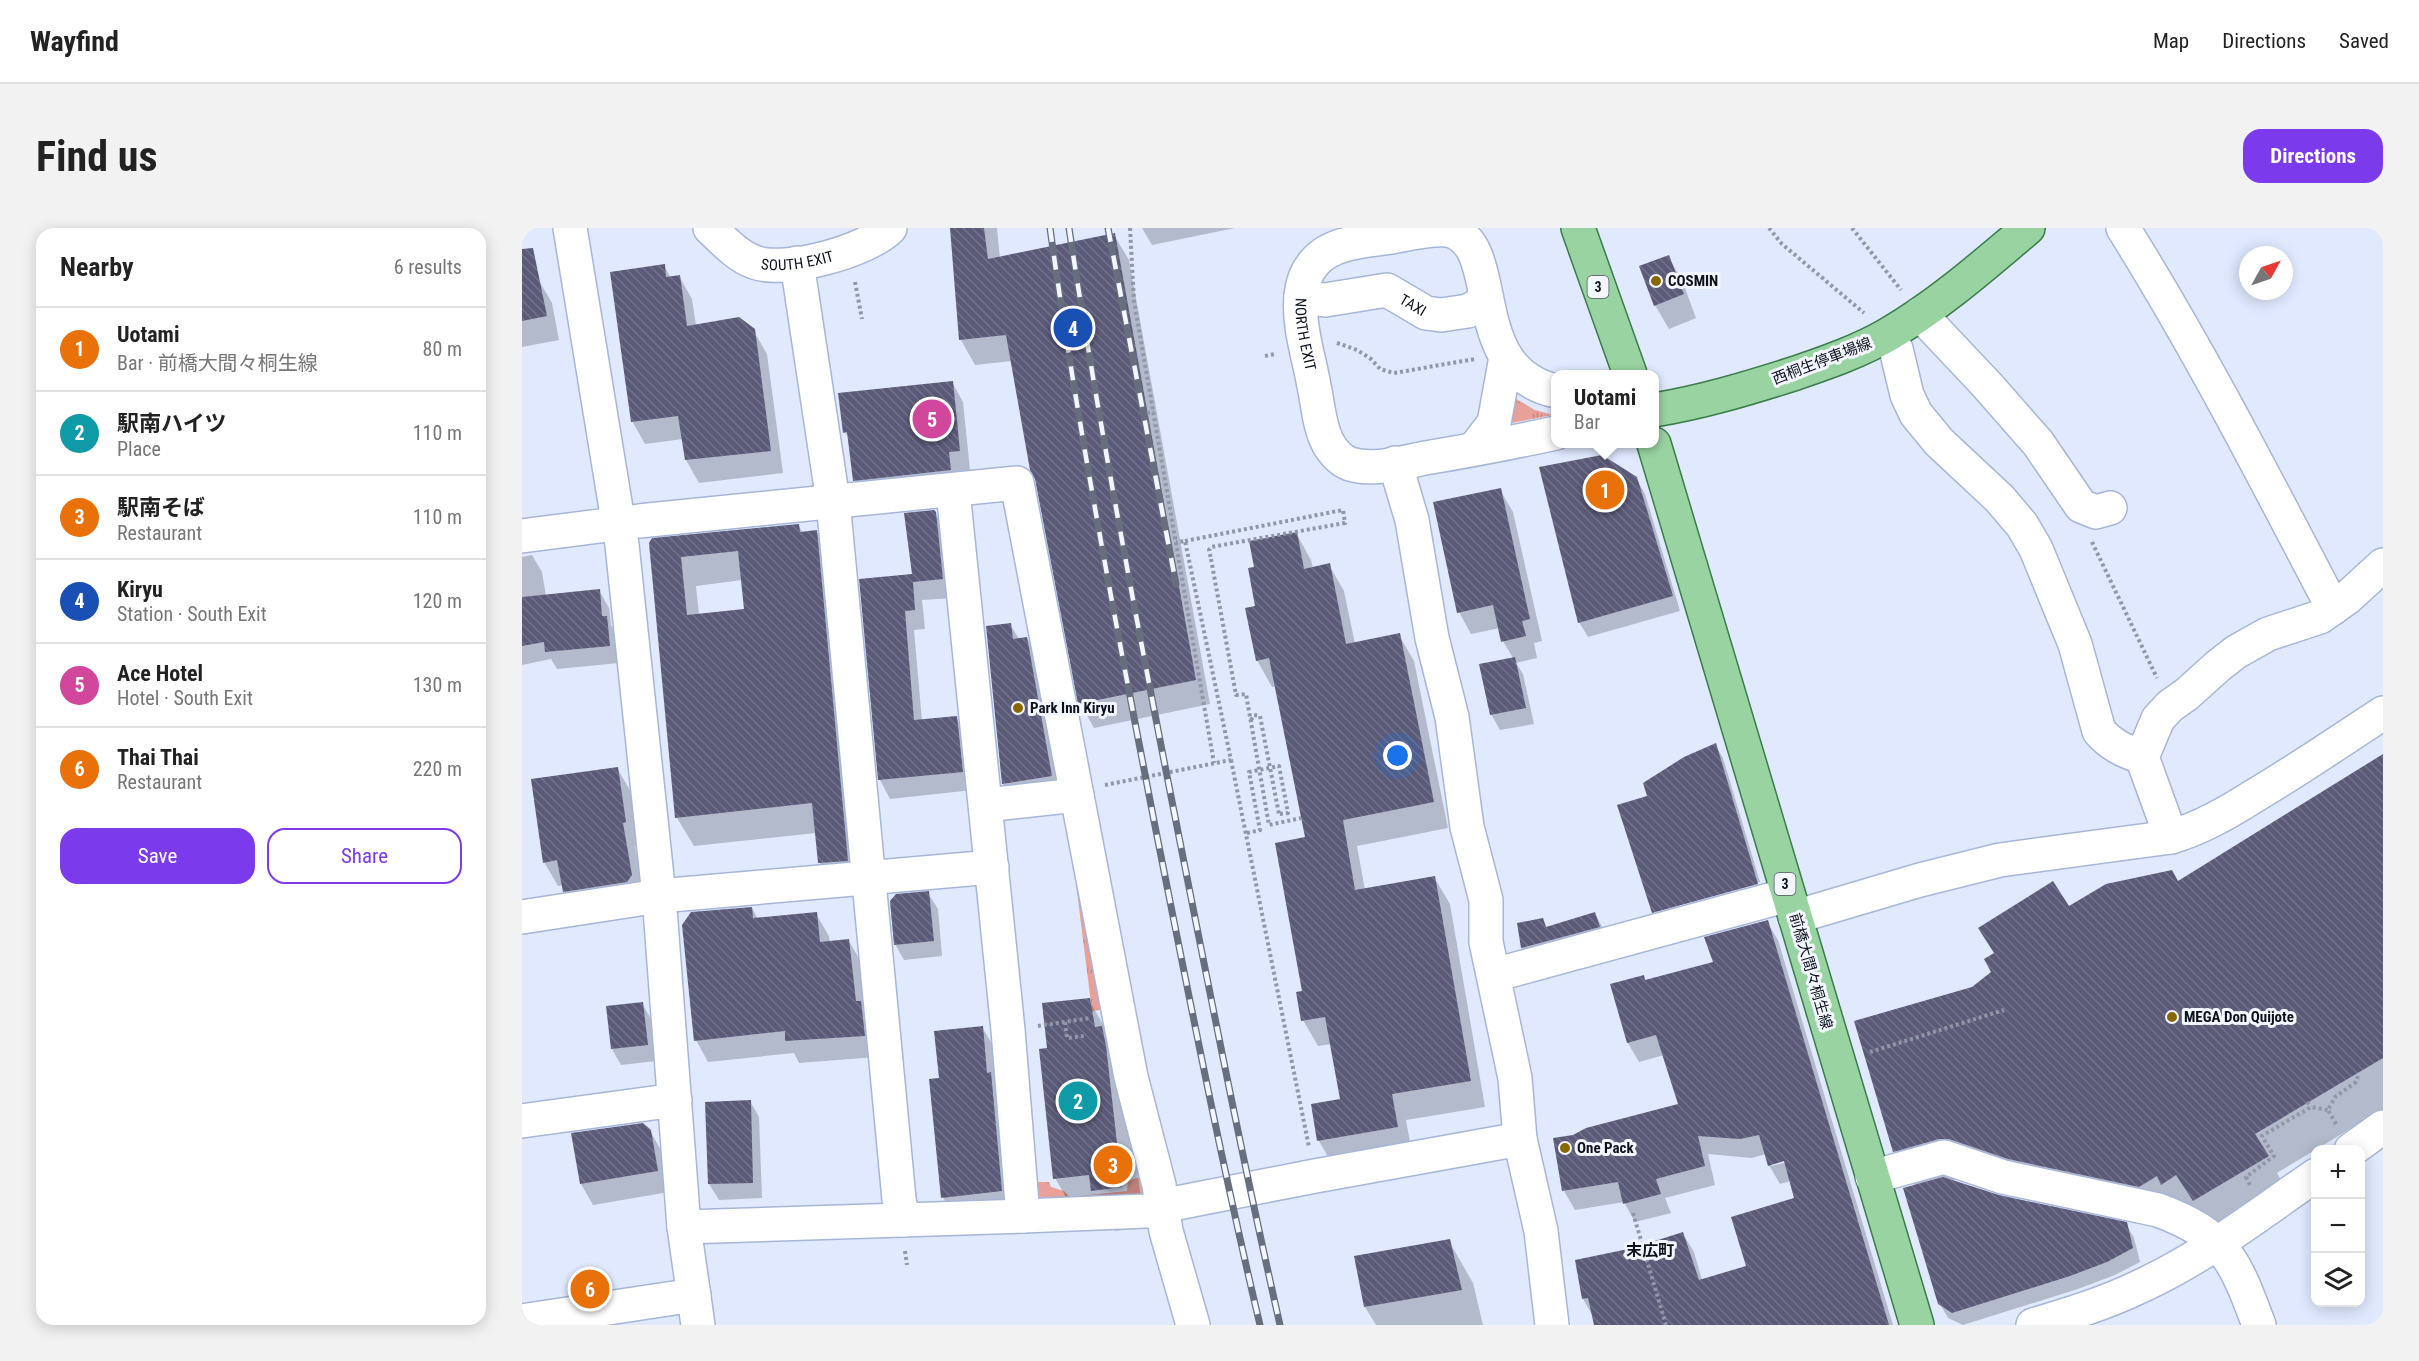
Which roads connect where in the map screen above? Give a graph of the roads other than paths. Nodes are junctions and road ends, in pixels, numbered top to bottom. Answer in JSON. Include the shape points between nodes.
{"nodes":[{"id":1,"x":570,"y":228,"type":"edge"},
{"id":2,"x":710,"y":228,"type":"edge"},
{"id":3,"x":890,"y":228,"type":"edge"},
{"id":4,"x":1578,"y":228,"type":"edge"},
{"id":5,"x":2028,"y":228,"type":"edge"},
{"id":6,"x":2123,"y":228,"type":"edge"},
{"id":7,"x":796,"y":263,"type":"junction"},
{"id":8,"x":1485,"y":295,"type":"junction"},
{"id":9,"x":1301,"y":297,"type":"junction"},
{"id":10,"x":1914,"y":306,"type":"junction"},
{"id":11,"x":1879,"y":327,"type":"junction"},
{"id":12,"x":1491,"y":358,"type":"junction"},
{"id":13,"x":1628,"y":370,"type":"edge"},
{"id":14,"x":1551,"y":388,"type":"edge"},
{"id":15,"x":1659,"y":409,"type":"edge"},
{"id":16,"x":1551,"y":434,"type":"edge"},
{"id":17,"x":1655,"y":448,"type":"edge"},
{"id":18,"x":1474,"y":449,"type":"junction"},
{"id":19,"x":1395,"y":463,"type":"junction"},
{"id":20,"x":953,"y":491,"type":"junction"},
{"id":21,"x":833,"y":501,"type":"junction"},
{"id":22,"x":2096,"y":507,"type":"road end"},
{"id":23,"x":618,"y":523,"type":"junction"},
{"id":24,"x":522,"y":536,"type":"edge"},
{"id":25,"x":2383,"y":565,"type":"edge"},
{"id":26,"x":2333,"y":608,"type":"junction"},
{"id":27,"x":2383,"y":713,"type":"edge"},
{"id":28,"x":2142,"y":757,"type":"junction"},
{"id":29,"x":1086,"y":791,"type":"junction"},
{"id":30,"x":986,"y":805,"type":"junction"},
{"id":31,"x":2170,"y":837,"type":"junction"},
{"id":32,"x":992,"y":867,"type":"junction"},
{"id":33,"x":870,"y":877,"type":"junction"},
{"id":34,"x":659,"y":896,"type":"junction"},
{"id":35,"x":1792,"y":906,"type":"junction"},
{"id":36,"x":522,"y":917,"type":"edge"},
{"id":37,"x":1494,"y":975,"type":"junction"},
{"id":38,"x":675,"y":1100,"type":"junction"},
{"id":39,"x":522,"y":1121,"type":"edge"},
{"id":40,"x":2383,"y":1127,"type":"edge"},
{"id":41,"x":2344,"y":1137,"type":"edge"},
{"id":42,"x":1520,"y":1139,"type":"junction"},
{"id":43,"x":1872,"y":1177,"type":"junction"},
{"id":44,"x":2311,"y":1178,"type":"edge"},
{"id":45,"x":1162,"y":1207,"type":"junction"},
{"id":46,"x":1023,"y":1216,"type":"junction"},
{"id":47,"x":903,"y":1220,"type":"junction"},
{"id":48,"x":684,"y":1227,"type":"junction"},
{"id":49,"x":2218,"y":1243,"type":"junction"},
{"id":50,"x":696,"y":1310,"type":"edge"},
{"id":51,"x":522,"y":1321,"type":"edge"},
{"id":52,"x":1193,"y":1325,"type":"edge"},
{"id":53,"x":1552,"y":1325,"type":"edge"},
{"id":54,"x":1917,"y":1325,"type":"edge"},
{"id":55,"x":2033,"y":1325,"type":"edge"},
{"id":56,"x":2259,"y":1325,"type":"edge"}],
"edges":[{"from":1,"to":23,"type":"street"},
{"from":2,"to":7,"type":"street","name":"SOUTH EXIT","via":[[747,259],[778,265]]},
{"from":3,"to":7,"type":"street","name":"SOUTH EXIT","via":[[863,246]]},
{"from":4,"to":13,"type":"main road","number":"3"},
{"from":5,"to":10,"type":"main road","name":"西桐生停車場線","via":[[1959,287]]},
{"from":6,"to":26,"type":"street","via":[[2241,433]]},
{"from":7,"to":21,"type":"street"},
{"from":8,"to":9,"type":"street","name":"TAXI","via":[[1479,305],[1468,311],[1441,315],[1426,313],[1387,290],[1325,300]]},
{"from":8,"to":9,"type":"street","name":"NORTH EXIT","via":[[1479,262],[1471,245],[1457,233],[1439,230],[1358,242],[1329,251],[1309,271]]},
{"from":8,"to":12,"type":"street","name":"NORTH EXIT","via":[[1494,331]]},
{"from":9,"to":19,"type":"street","name":"NORTH EXIT","via":[[1301,317],[1329,445],[1335,454],[1362,467]]},
{"from":10,"to":11,"type":"main road","name":"西桐生停車場線"},
{"from":10,"to":22,"type":"street"},
{"from":11,"to":15,"type":"main road","name":"西桐生停車場線","via":[[1836,359],[1739,392]]},
{"from":11,"to":28,"type":"street","via":[[1896,349],[1906,395],[1916,414],[1939,442],[2000,499],[2036,549],[2075,644],[2099,731],[2124,752]]},
{"from":12,"to":14,"type":"street","name":"NORTH EXIT","via":[[1527,380]]},
{"from":12,"to":18,"type":"street","via":[[1494,423]]},
{"from":16,"to":18,"type":"street","name":"NORTH EXIT"},
{"from":17,"to":35,"type":"main road","name":"前橋大間々桐生線","number":"3"},
{"from":18,"to":19,"type":"street","name":"NORTH EXIT"},
{"from":19,"to":37,"type":"street","via":[[1412,520],[1432,638],[1452,717],[1467,827],[1486,900],[1486,942]]},
{"from":20,"to":21,"type":"street"},
{"from":20,"to":29,"type":"street","via":[[1017,483]]},
{"from":20,"to":30,"type":"street"},
{"from":21,"to":23,"type":"street"},
{"from":21,"to":33,"type":"street"},
{"from":23,"to":24,"type":"street"},
{"from":23,"to":34,"type":"street"},
{"from":25,"to":26,"type":"street"},
{"from":26,"to":28,"type":"street","via":[[2320,617],[2268,634],[2236,652],[2158,719]]},
{"from":27,"to":31,"type":"street","via":[[2210,823]]},
{"from":28,"to":31,"type":"street"},
{"from":29,"to":30,"type":"street"},
{"from":29,"to":45,"type":"street","via":[[1119,1014]]},
{"from":30,"to":32,"type":"street"},
{"from":31,"to":35,"type":"street","via":[[2000,860]]},
{"from":32,"to":33,"type":"street"},
{"from":32,"to":46,"type":"street"},
{"from":33,"to":34,"type":"street"},
{"from":33,"to":47,"type":"street"},
{"from":34,"to":36,"type":"street"},
{"from":34,"to":38,"type":"street"},
{"from":35,"to":37,"type":"street"},
{"from":35,"to":43,"type":"main road","name":"前橋大間々桐生線","number":"3"},
{"from":37,"to":42,"type":"street","via":[[1515,1078]]},
{"from":38,"to":39,"type":"street"},
{"from":38,"to":48,"type":"street"},
{"from":40,"to":41,"type":"street"},
{"from":42,"to":45,"type":"street"},
{"from":42,"to":53,"type":"street","via":[[1541,1231]]},
{"from":43,"to":49,"type":"street","via":[[1944,1157],[2019,1182],[2158,1210],[2185,1221]]},
{"from":43,"to":54,"type":"main road","name":"前橋大間々桐生線","number":"3"},
{"from":44,"to":49,"type":"street"},
{"from":45,"to":46,"type":"street"},
{"from":45,"to":52,"type":"street"},
{"from":46,"to":47,"type":"street"},
{"from":47,"to":48,"type":"street"},
{"from":48,"to":50,"type":"street"},
{"from":49,"to":55,"type":"street","via":[[2123,1295]]},
{"from":49,"to":56,"type":"street","via":[[2236,1266]]},
{"from":50,"to":51,"type":"street"}]}
